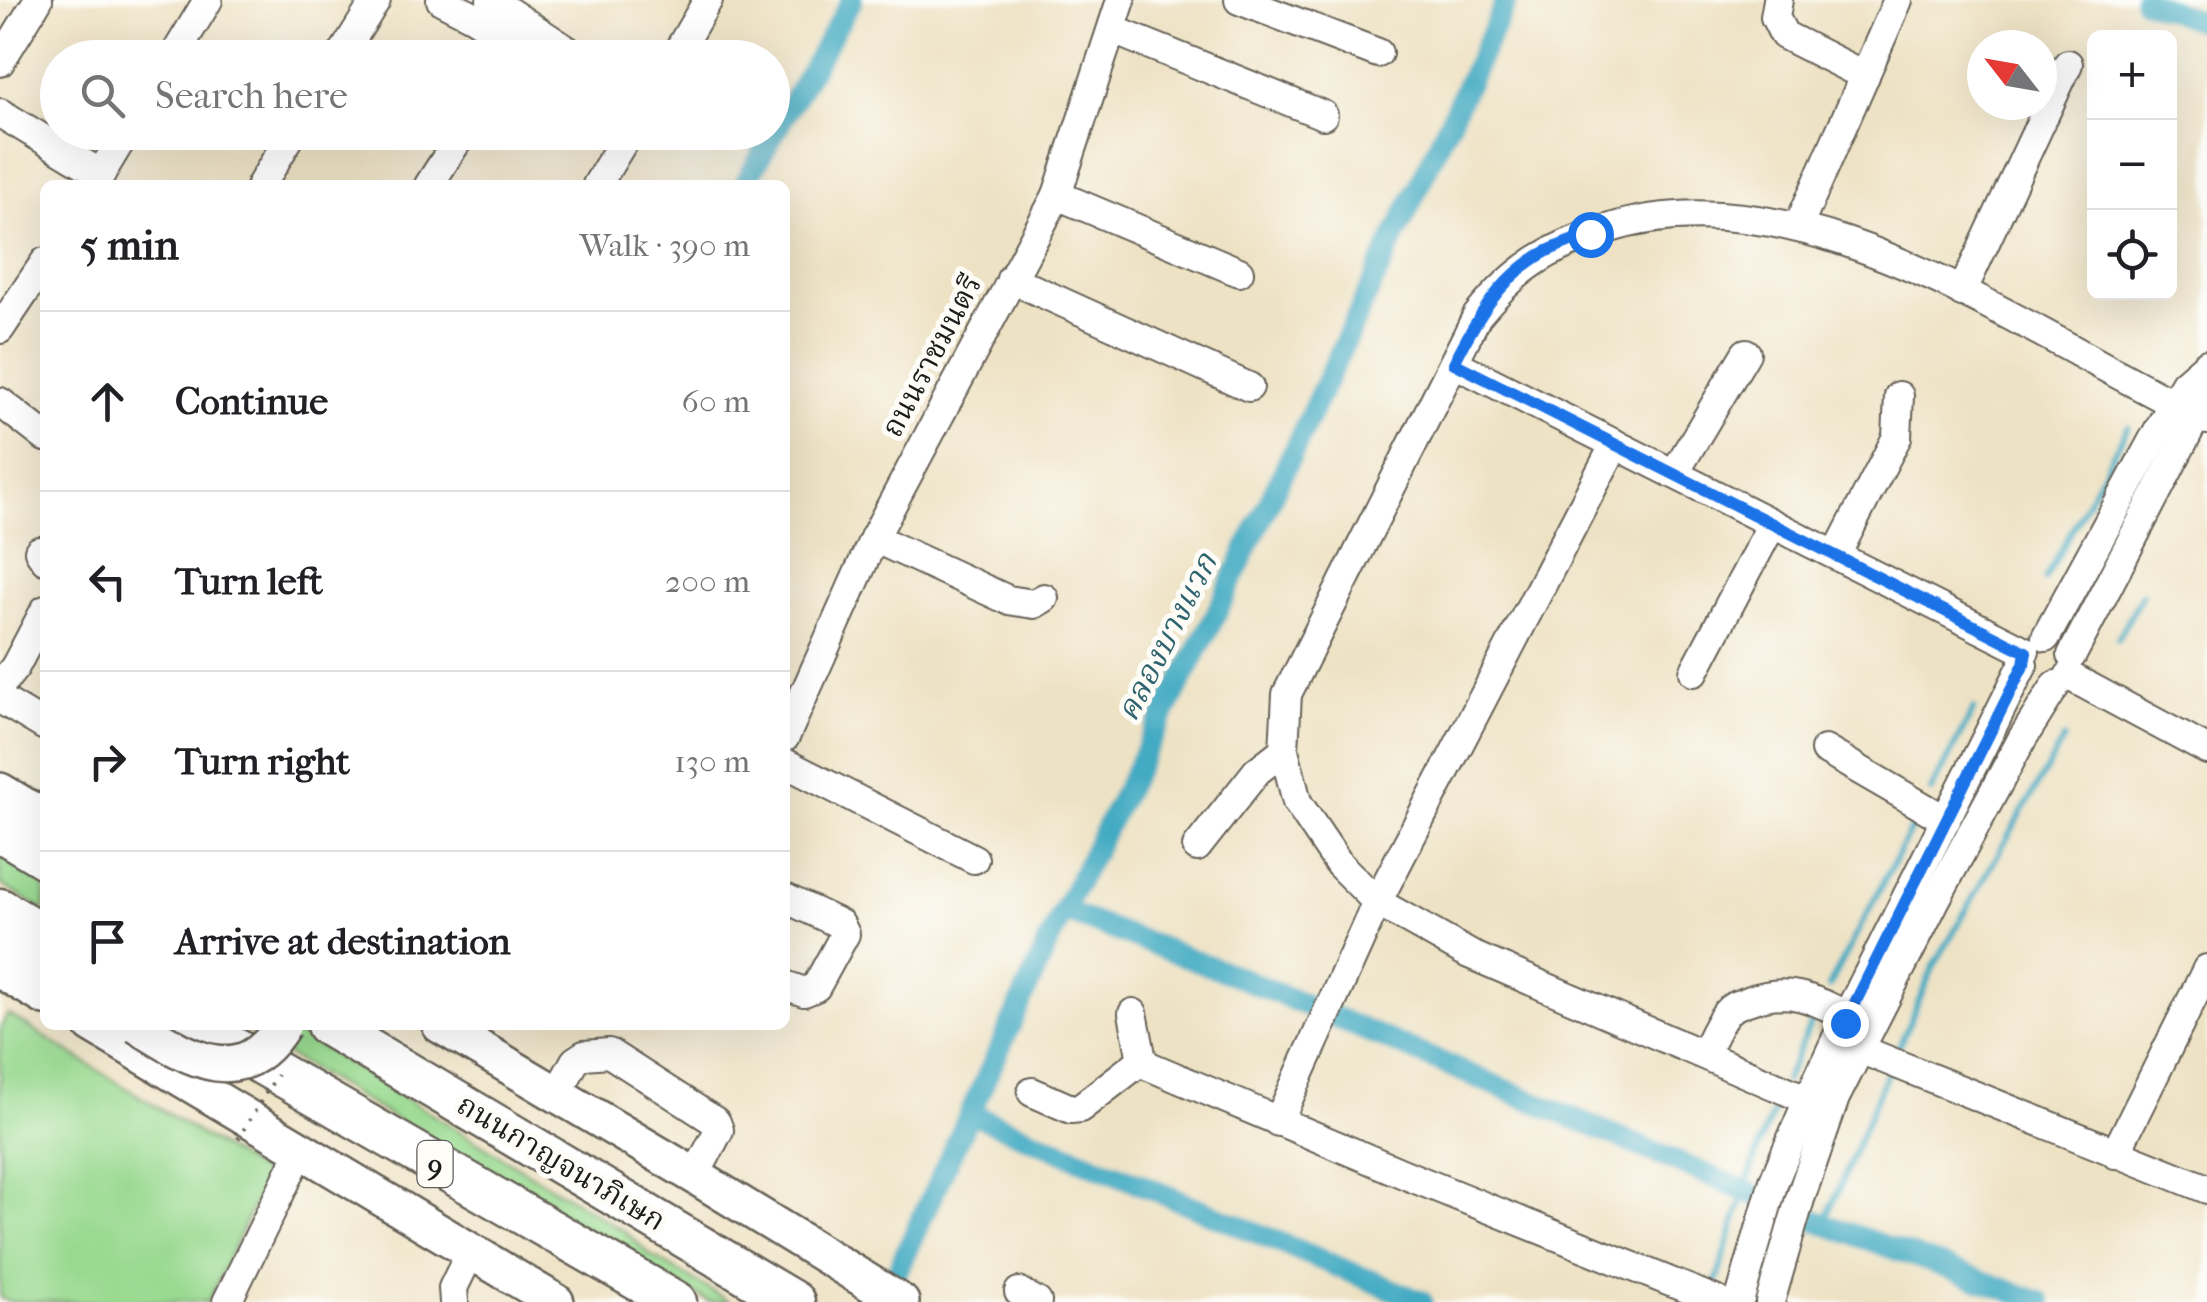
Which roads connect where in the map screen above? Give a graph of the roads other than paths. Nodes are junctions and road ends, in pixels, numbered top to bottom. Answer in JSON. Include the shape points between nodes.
{"nodes":[{"id":1,"x":38,"y":0,"type":"edge"},
{"id":2,"x":208,"y":0,"type":"edge"},
{"id":3,"x":376,"y":0,"type":"edge"},
{"id":4,"x":441,"y":0,"type":"edge"},
{"id":5,"x":490,"y":0,"type":"edge"},
{"id":6,"x":708,"y":0,"type":"edge"},
{"id":7,"x":1121,"y":0,"type":"edge"},
{"id":8,"x":1239,"y":0,"type":"edge"},
{"id":9,"x":1778,"y":0,"type":"edge"},
{"id":10,"x":1898,"y":0,"type":"edge"},
{"id":11,"x":1113,"y":30,"type":"junction"},
{"id":12,"x":183,"y":40,"type":"edge"},
{"id":13,"x":351,"y":40,"type":"edge"},
{"id":14,"x":512,"y":40,"type":"edge"},
{"id":15,"x":520,"y":40,"type":"edge"},
{"id":16,"x":685,"y":40,"type":"edge"},
{"id":17,"x":1378,"y":53,"type":"dead end"},
{"id":18,"x":0,"y":62,"type":"edge"},
{"id":19,"x":2068,"y":64,"type":"dead end"},
{"id":20,"x":1865,"y":76,"type":"junction"},
{"id":21,"x":0,"y":113,"type":"edge"},
{"id":22,"x":1323,"y":116,"type":"dead end"},
{"id":23,"x":40,"y":140,"type":"edge"},
{"id":24,"x":54,"y":150,"type":"edge"},
{"id":25,"x":115,"y":150,"type":"edge"},
{"id":26,"x":282,"y":150,"type":"edge"},
{"id":27,"x":452,"y":150,"type":"edge"},
{"id":28,"x":618,"y":150,"type":"edge"},
{"id":29,"x":97,"y":179,"type":"edge"},
{"id":30,"x":264,"y":180,"type":"edge"},
{"id":31,"x":432,"y":180,"type":"edge"},
{"id":32,"x":600,"y":180,"type":"edge"},
{"id":33,"x":1057,"y":195,"type":"junction"},
{"id":34,"x":1798,"y":226,"type":"junction"},
{"id":35,"x":40,"y":269,"type":"edge"},
{"id":36,"x":1239,"y":272,"type":"dead end"},
{"id":37,"x":1011,"y":279,"type":"junction"},
{"id":38,"x":1962,"y":292,"type":"junction"},
{"id":39,"x":0,"y":329,"type":"edge"},
{"id":40,"x":1746,"y":352,"type":"dead end"},
{"id":41,"x":1454,"y":363,"type":"junction"},
{"id":42,"x":2207,"y":366,"type":"edge"},
{"id":43,"x":1248,"y":387,"type":"dead end"},
{"id":44,"x":1899,"y":396,"type":"dead end"},
{"id":45,"x":0,"y":402,"type":"edge"},
{"id":46,"x":2192,"y":413,"type":"edge"},
{"id":47,"x":40,"y":433,"type":"edge"},
{"id":48,"x":1615,"y":444,"type":"junction"},
{"id":49,"x":1674,"y":474,"type":"junction"},
{"id":50,"x":1772,"y":524,"type":"junction"},
{"id":51,"x":874,"y":538,"type":"junction"},
{"id":52,"x":1836,"y":555,"type":"junction"},
{"id":53,"x":1044,"y":598,"type":"dead end"},
{"id":54,"x":40,"y":620,"type":"edge"},
{"id":55,"x":2032,"y":651,"type":"junction"},
{"id":56,"x":1694,"y":672,"type":"dead end"},
{"id":57,"x":2066,"y":672,"type":"junction"},
{"id":58,"x":0,"y":686,"type":"edge"},
{"id":59,"x":0,"y":700,"type":"edge"},
{"id":60,"x":40,"y":723,"type":"edge"},
{"id":61,"x":790,"y":727,"type":"edge"},
{"id":62,"x":1284,"y":750,"type":"junction"},
{"id":63,"x":1826,"y":750,"type":"dead end"},
{"id":64,"x":2207,"y":750,"type":"edge"},
{"id":65,"x":0,"y":765,"type":"edge"},
{"id":66,"x":790,"y":766,"type":"edge"},
{"id":67,"x":40,"y":788,"type":"edge"},
{"id":68,"x":0,"y":791,"type":"edge"},
{"id":69,"x":40,"y":815,"type":"edge"},
{"id":70,"x":1946,"y":820,"type":"junction"},
{"id":71,"x":0,"y":831,"type":"edge"},
{"id":72,"x":1197,"y":847,"type":"dead end"},
{"id":73,"x":40,"y":855,"type":"edge"},
{"id":74,"x":974,"y":859,"type":"dead end"},
{"id":75,"x":790,"y":900,"type":"edge"},
{"id":76,"x":1376,"y":902,"type":"junction"},
{"id":77,"x":0,"y":909,"type":"edge"},
{"id":78,"x":40,"y":933,"type":"edge"},
{"id":79,"x":0,"y":942,"type":"edge"},
{"id":80,"x":40,"y":965,"type":"edge"},
{"id":81,"x":2207,"y":969,"type":"edge"},
{"id":82,"x":0,"y":970,"type":"edge"},
{"id":83,"x":790,"y":986,"type":"edge"},
{"id":84,"x":40,"y":994,"type":"edge"},
{"id":85,"x":1132,"y":1013,"type":"dead end"},
{"id":86,"x":100,"y":1030,"type":"edge"},
{"id":87,"x":146,"y":1030,"type":"edge"},
{"id":88,"x":203,"y":1030,"type":"edge"},
{"id":89,"x":279,"y":1030,"type":"edge"},
{"id":90,"x":335,"y":1030,"type":"edge"},
{"id":91,"x":459,"y":1030,"type":"edge"},
{"id":92,"x":1847,"y":1034,"type":"junction"},
{"id":93,"x":1704,"y":1054,"type":"junction"},
{"id":94,"x":1142,"y":1060,"type":"junction"},
{"id":95,"x":1785,"y":1090,"type":"junction"},
{"id":96,"x":1032,"y":1092,"type":"dead end"},
{"id":97,"x":558,"y":1094,"type":"junction"},
{"id":98,"x":1278,"y":1122,"type":"junction"},
{"id":99,"x":301,"y":1150,"type":"junction"},
{"id":100,"x":2116,"y":1154,"type":"junction"},
{"id":101,"x":695,"y":1176,"type":"junction"},
{"id":102,"x":2207,"y":1190,"type":"edge"},
{"id":103,"x":471,"y":1252,"type":"junction"},
{"id":104,"x":1713,"y":1299,"type":"edge"},
{"id":105,"x":228,"y":1302,"type":"edge"},
{"id":106,"x":454,"y":1302,"type":"edge"},
{"id":107,"x":556,"y":1302,"type":"edge"},
{"id":108,"x":676,"y":1302,"type":"edge"},
{"id":109,"x":794,"y":1302,"type":"edge"},
{"id":110,"x":901,"y":1302,"type":"edge"},
{"id":111,"x":1740,"y":1302,"type":"edge"},
{"id":112,"x":1770,"y":1302,"type":"edge"}],
"edges":[{"from":1,"to":18,"type":"street"},
{"from":2,"to":12,"type":"street"},
{"from":3,"to":13,"type":"street"},
{"from":4,"to":14,"type":"street"},
{"from":5,"to":15,"type":"street"},
{"from":6,"to":16,"type":"street"},
{"from":7,"to":11,"type":"street","name":"ถนนราชมนตรี"},
{"from":8,"to":17,"type":"street"},
{"from":9,"to":20,"type":"street","via":[[1775,17],[1784,35]]},
{"from":10,"to":20,"type":"street"},
{"from":11,"to":22,"type":"street"},
{"from":11,"to":33,"type":"street","name":"ถนนราชมนตรี"},
{"from":19,"to":38,"type":"street"},
{"from":20,"to":34,"type":"street"},
{"from":21,"to":23,"type":"street"},
{"from":24,"to":29,"type":"street"},
{"from":25,"to":29,"type":"street"},
{"from":26,"to":30,"type":"street"},
{"from":27,"to":31,"type":"street"},
{"from":28,"to":32,"type":"street"},
{"from":33,"to":36,"type":"street"},
{"from":33,"to":37,"type":"street","name":"ถนนราชมนตรี"},
{"from":34,"to":38,"type":"street"},
{"from":34,"to":41,"type":"street","via":[[1764,219],[1642,218],[1590,234],[1541,254],[1501,286]]},
{"from":35,"to":39,"type":"street"},
{"from":37,"to":43,"type":"street"},
{"from":37,"to":51,"type":"street","name":"ถนนราชมนตรี"},
{"from":38,"to":46,"type":"street"},
{"from":40,"to":49,"type":"street"},
{"from":41,"to":48,"type":"street"},
{"from":41,"to":62,"type":"street","via":[[1287,694]]},
{"from":42,"to":46,"type":"street","via":[[2186,383]]},
{"from":44,"to":52,"type":"street","via":[[1897,437]]},
{"from":45,"to":47,"type":"street"},
{"from":46,"to":55,"type":"street"},
{"from":46,"to":57,"type":"street"},
{"from":48,"to":49,"type":"street"},
{"from":48,"to":76,"type":"street"},
{"from":49,"to":50,"type":"street"},
{"from":50,"to":52,"type":"street"},
{"from":50,"to":56,"type":"street"},
{"from":51,"to":53,"type":"street","via":[[1008,600],[1034,604]]},
{"from":51,"to":61,"type":"street","name":"ถนนราชมนตรี"},
{"from":52,"to":55,"type":"street"},
{"from":54,"to":58,"type":"street"},
{"from":55,"to":57,"type":"street","via":[[2057,638],[2067,645]]},
{"from":55,"to":57,"type":"street","via":[[2035,683],[2045,686]]},
{"from":55,"to":70,"type":"street"},
{"from":57,"to":64,"type":"street"},
{"from":57,"to":92,"type":"street"},
{"from":59,"to":60,"type":"street"},
{"from":62,"to":72,"type":"street","via":[[1256,771]]},
{"from":62,"to":76,"type":"street","via":[[1297,802],[1338,864]]},
{"from":63,"to":70,"type":"street"},
{"from":65,"to":67,"type":"main road"},
{"from":66,"to":74,"type":"street"},
{"from":68,"to":69,"type":"main road"},
{"from":70,"to":92,"type":"street"},
{"from":71,"to":73,"type":"highway"},
{"from":75,"to":83,"type":"street","via":[[829,917],[844,934],[816,987],[804,992]]},
{"from":76,"to":93,"type":"street","via":[[1469,954]]},
{"from":76,"to":98,"type":"street"},
{"from":77,"to":78,"type":"highway"},
{"from":79,"to":80,"type":"main road"},
{"from":81,"to":100,"type":"street"},
{"from":82,"to":84,"type":"main road"},
{"from":85,"to":94,"type":"street"},
{"from":86,"to":99,"type":"main road"},
{"from":87,"to":89,"type":"main road","bridge":true,"via":[[197,1060],[220,1065],[268,1046]]},
{"from":88,"to":108,"type":"highway","name":"ถนนกาญจนาภิเษก","number":"9"},
{"from":90,"to":109,"type":"highway","name":"ถนนกาญจนาภิเษก","number":"9"},
{"from":91,"to":97,"type":"main road"},
{"from":92,"to":93,"type":"street","via":[[1808,996],[1784,992],[1734,1006]]},
{"from":92,"to":95,"type":"street"},
{"from":92,"to":100,"type":"street"},
{"from":92,"to":112,"type":"street","via":[[1835,1098]]},
{"from":93,"to":95,"type":"street"},
{"from":94,"to":96,"type":"street","via":[[1080,1108]]},
{"from":94,"to":98,"type":"street"},
{"from":95,"to":111,"type":"street","via":[[1774,1181]]},
{"from":97,"to":101,"type":"main road"},
{"from":97,"to":101,"type":"street","via":[[575,1061],[609,1053],[716,1122],[716,1138]]},
{"from":98,"to":104,"type":"street"},
{"from":99,"to":103,"type":"main road"},
{"from":99,"to":105,"type":"street"},
{"from":100,"to":102,"type":"street"},
{"from":101,"to":110,"type":"main road"},
{"from":103,"to":106,"type":"street","via":[[453,1288]]},
{"from":103,"to":107,"type":"main road"}]}
